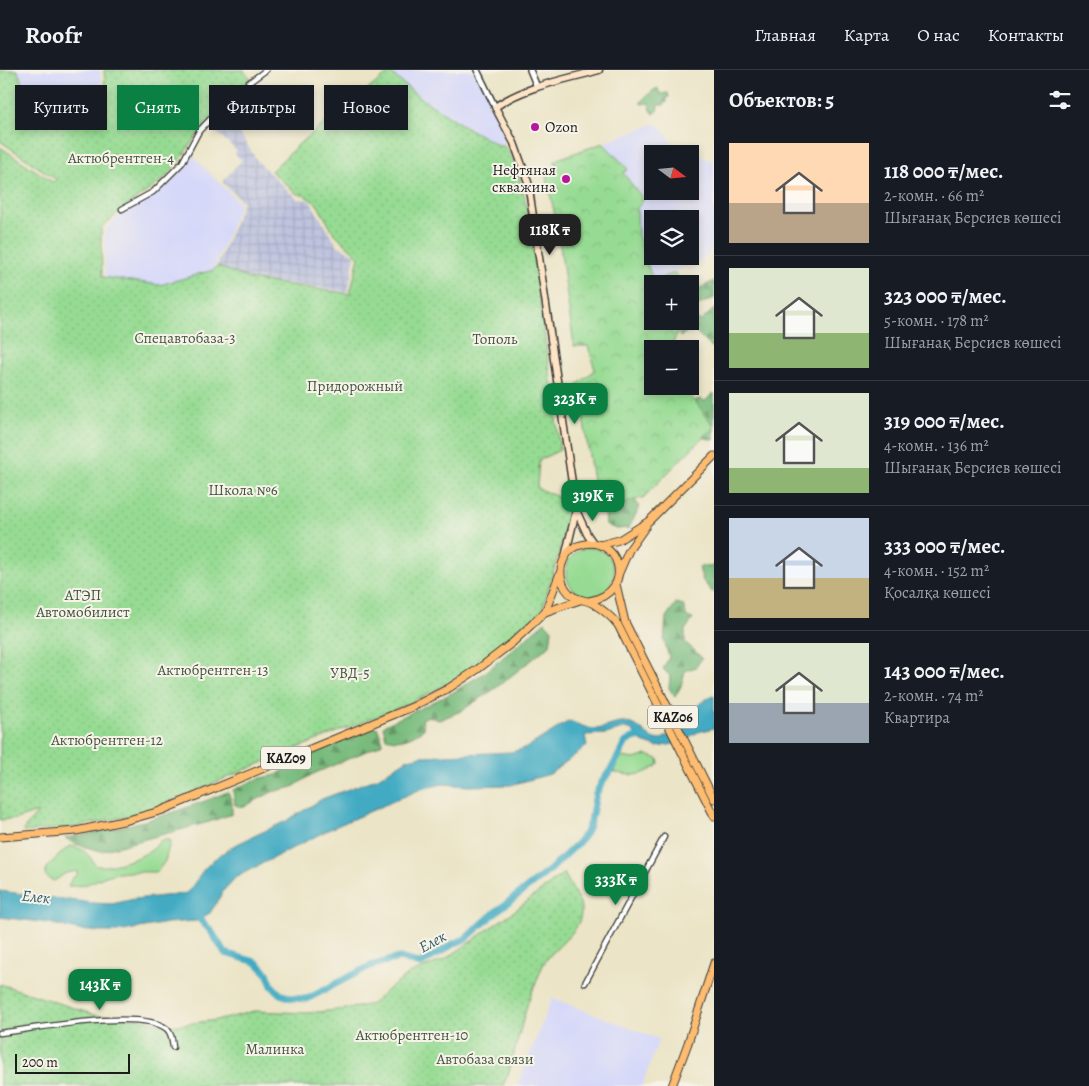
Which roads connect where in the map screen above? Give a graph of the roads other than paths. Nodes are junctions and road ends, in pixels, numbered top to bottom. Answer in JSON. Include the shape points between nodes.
{"nodes":[{"id":1,"x":266,"y":70,"type":"edge"},
{"id":2,"x":477,"y":70,"type":"edge"},
{"id":3,"x":530,"y":70,"type":"edge"},
{"id":4,"x":599,"y":70,"type":"edge"},
{"id":5,"x":537,"y":87,"type":"junction"},
{"id":6,"x":495,"y":107,"type":"junction"},
{"id":7,"x":122,"y":209,"type":"dead end"},
{"id":8,"x":714,"y":456,"type":"edge"},
{"id":9,"x":576,"y":510,"type":"junction"},
{"id":10,"x":649,"y":521,"type":"junction"},
{"id":11,"x":597,"y":544,"type":"junction"},
{"id":12,"x":565,"y":557,"type":"junction"},
{"id":13,"x":560,"y":572,"type":"junction"},
{"id":14,"x":619,"y":573,"type":"junction"},
{"id":15,"x":616,"y":584,"type":"junction"},
{"id":16,"x":580,"y":600,"type":"junction"},
{"id":17,"x":589,"y":601,"type":"junction"},
{"id":18,"x":545,"y":612,"type":"junction"},
{"id":19,"x":644,"y":667,"type":"junction"},
{"id":20,"x":696,"y":770,"type":"junction"},
{"id":21,"x":714,"y":799,"type":"edge"},
{"id":22,"x":714,"y":815,"type":"edge"},
{"id":23,"x":664,"y":837,"type":"dead end"},
{"id":24,"x":0,"y":838,"type":"edge"},
{"id":25,"x":714,"y":963,"type":"edge"},
{"id":26,"x":585,"y":983,"type":"dead end"},
{"id":27,"x":0,"y":1034,"type":"edge"},
{"id":28,"x":173,"y":1046,"type":"dead end"},
{"id":29,"x":672,"y":1086,"type":"edge"}],
"edges":[{"from":1,"to":7,"type":"street","via":[[236,92],[197,133],[182,163],[153,192]]},
{"from":2,"to":6,"type":"street"},
{"from":3,"to":5,"type":"street"},
{"from":4,"to":5,"type":"main road"},
{"from":5,"to":6,"type":"main road"},
{"from":6,"to":9,"type":"main road","via":[[514,143],[528,182]]},
{"from":8,"to":10,"type":"highway","number":"KАZ06"},
{"from":9,"to":11,"type":"main road","via":[[587,534]]},
{"from":9,"to":12,"type":"main road"},
{"from":10,"to":11,"type":"highway","number":"KАZ06","via":[[619,540]]},
{"from":10,"to":14,"type":"highway","number":"KАZ06","via":[[629,550]]},
{"from":11,"to":12,"type":"highway","number":"KАZ06","via":[[577,546]]},
{"from":11,"to":14,"type":"highway","via":[[614,556]]},
{"from":12,"to":13,"type":"highway"},
{"from":13,"to":16,"type":"highway","via":[[566,589]]},
{"from":13,"to":18,"type":"highway","number":"KAZ09"},
{"from":14,"to":15,"type":"highway","number":"KАZ06"},
{"from":15,"to":17,"type":"highway","via":[[610,593]]},
{"from":15,"to":19,"type":"highway","number":"KАZ06","via":[[625,622]]},
{"from":16,"to":17,"type":"highway","number":"KАZ06"},
{"from":16,"to":18,"type":"highway","number":"KAZ09"},
{"from":17,"to":19,"type":"highway","number":"KАZ06","via":[[618,625]]},
{"from":18,"to":24,"type":"highway","number":"KAZ09","via":[[505,648],[449,688],[412,707],[183,802],[128,820],[76,831]]},
{"from":19,"to":20,"type":"highway","number":"KАZ06"},
{"from":20,"to":21,"type":"highway","number":"KАZ06"},
{"from":20,"to":22,"type":"highway","number":"KАZ06"},
{"from":23,"to":26,"type":"street"},
{"from":25,"to":29,"type":"highway"},
{"from":27,"to":28,"type":"street","via":[[133,1020],[165,1028],[171,1035]]}]}
